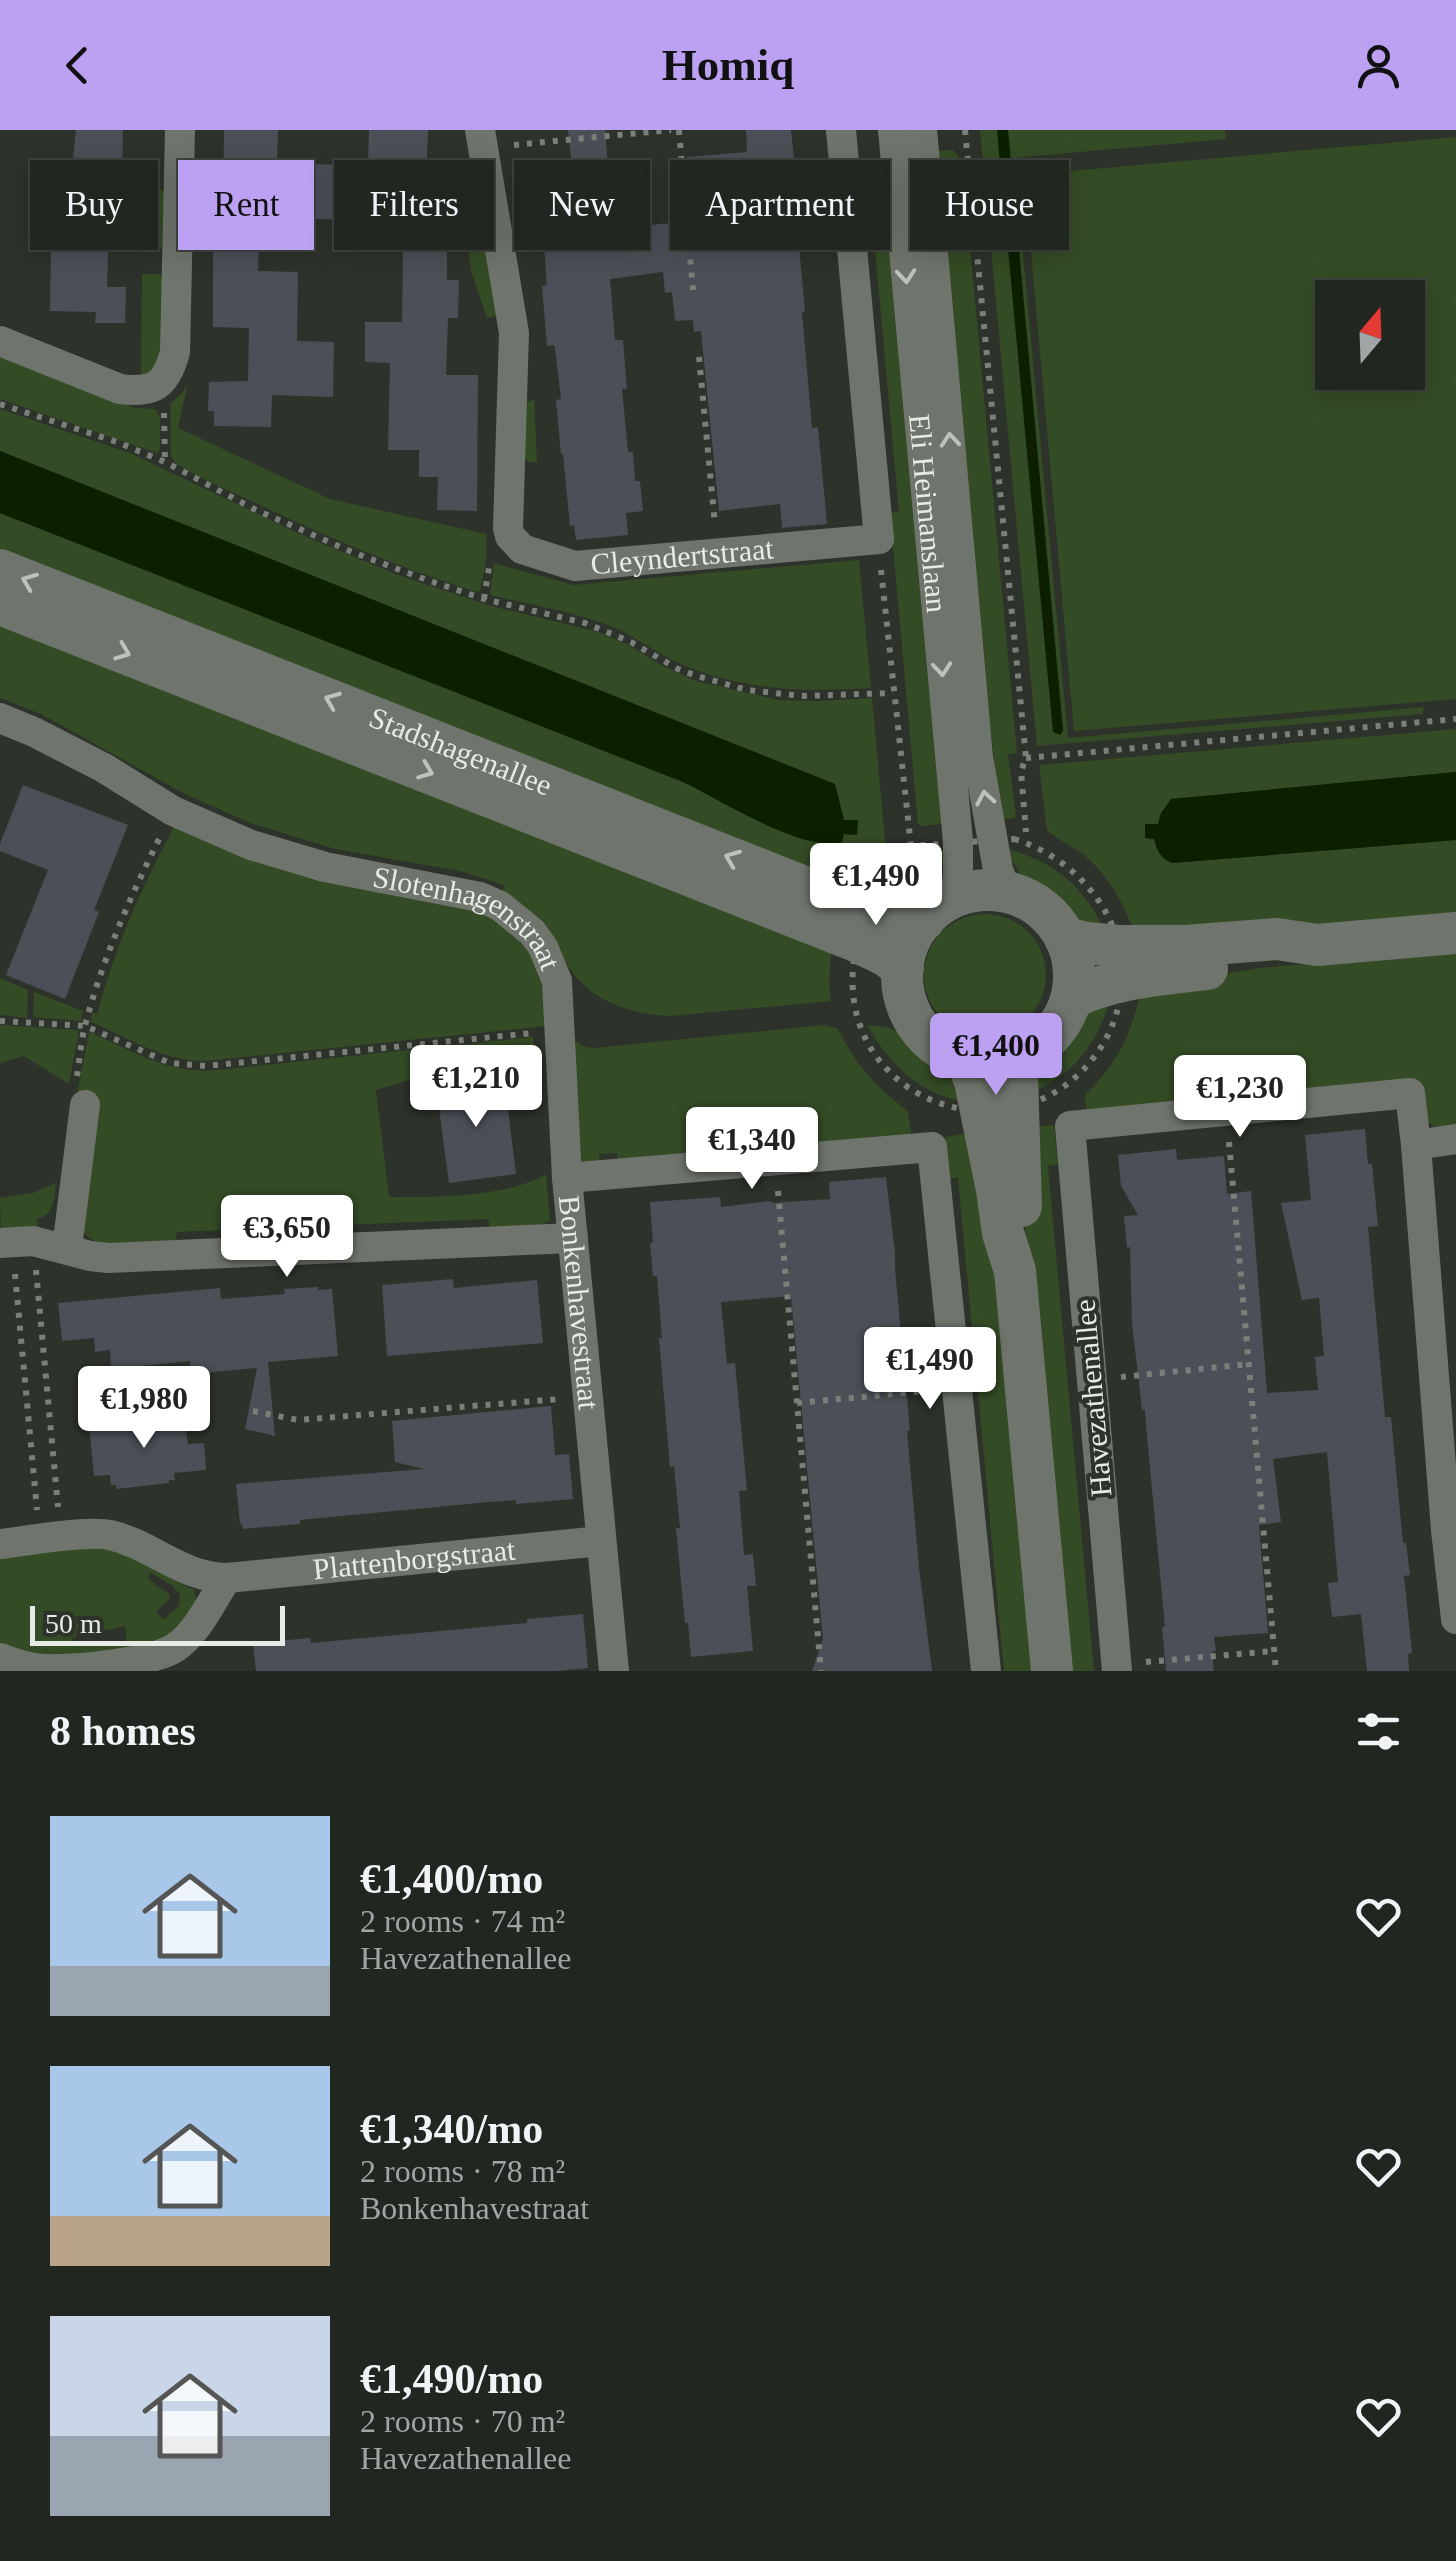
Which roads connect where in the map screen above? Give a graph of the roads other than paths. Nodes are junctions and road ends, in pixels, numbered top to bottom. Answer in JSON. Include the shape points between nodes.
{"nodes":[{"id":1,"x":180,"y":130,"type":"edge"},
{"id":2,"x":908,"y":136,"type":"edge"},
{"id":3,"x":481,"y":139,"type":"edge"},
{"id":4,"x":842,"y":139,"type":"edge"},
{"id":5,"x":0,"y":341,"type":"edge"},
{"id":6,"x":0,"y":570,"type":"edge"},
{"id":7,"x":0,"y":604,"type":"edge"},
{"id":8,"x":0,"y":718,"type":"edge"},
{"id":9,"x":1007,"y":892,"type":"junction"},
{"id":10,"x":939,"y":909,"type":"junction"},
{"id":11,"x":862,"y":925,"type":"junction"},
{"id":12,"x":1456,"y":933,"type":"edge"},
{"id":13,"x":1065,"y":938,"type":"junction"},
{"id":14,"x":1121,"y":963,"type":"junction"},
{"id":15,"x":903,"y":968,"type":"junction"},
{"id":16,"x":1072,"y":998,"type":"junction"},
{"id":17,"x":1022,"y":1056,"type":"junction"},
{"id":18,"x":966,"y":1059,"type":"junction"},
{"id":19,"x":85,"y":1105,"type":"road end"},
{"id":20,"x":999,"y":1110,"type":"junction"},
{"id":21,"x":1456,"y":1140,"type":"edge"},
{"id":22,"x":1416,"y":1145,"type":"junction"},
{"id":23,"x":567,"y":1178,"type":"junction"},
{"id":24,"x":574,"y":1238,"type":"junction"},
{"id":25,"x":15,"y":1242,"type":"edge"},
{"id":26,"x":66,"y":1248,"type":"junction"},
{"id":27,"x":1451,"y":1529,"type":"edge"},
{"id":28,"x":601,"y":1541,"type":"junction"},
{"id":29,"x":0,"y":1544,"type":"edge"},
{"id":30,"x":227,"y":1578,"type":"junction"},
{"id":31,"x":1456,"y":1619,"type":"edge"},
{"id":32,"x":0,"y":1658,"type":"edge"},
{"id":33,"x":1117,"y":1668,"type":"edge"},
{"id":34,"x":614,"y":1671,"type":"edge"},
{"id":35,"x":986,"y":1671,"type":"edge"},
{"id":36,"x":1052,"y":1671,"type":"edge"}],
"edges":[{"from":1,"to":5,"type":"street","via":[[176,352],[163,381],[153,388],[120,388]]},
{"from":2,"to":4,"type":"street"},
{"from":9,"to":2,"type":"street","name":"Eli Heimanslaan","one_way":true,"via":[[978,757]]},
{"from":2,"to":10,"type":"street","name":"Eli Heimanslaan","one_way":true,"via":[[958,842],[958,876]]},
{"from":3,"to":4,"type":"street","name":"Cleyndertstraat","via":[[514,332],[510,536],[522,549],[575,566],[879,539]]},
{"from":11,"to":6,"type":"main road","name":"Stadshagenallee","one_way":true,"via":[[802,886]]},
{"from":7,"to":11,"type":"main road","name":"Stadshagenallee","one_way":true},
{"from":8,"to":23,"type":"street","name":"Slotenhagenstraat","via":[[104,768],[173,811],[289,858],[500,906],[532,932],[556,982]]},
{"from":9,"to":10,"type":"main road","via":[[980,891]]},
{"from":9,"to":13,"type":"main road","via":[[1041,908]]},
{"from":10,"to":11,"type":"main road","name":"Stadshagenallee"},
{"from":10,"to":15,"type":"main road","via":[[910,942]]},
{"from":11,"to":15,"type":"main road","name":"Stadshagenallee"},
{"from":12,"to":14,"type":"main road","via":[[1316,945],[1277,940],[1186,946]]},
{"from":13,"to":14,"type":"main road"},
{"from":13,"to":16,"type":"main road","via":[[1074,968]]},
{"from":14,"to":16,"type":"main road"},
{"from":15,"to":18,"type":"main road","via":[[905,998],[918,1025]]},
{"from":16,"to":17,"type":"main road","via":[[1053,1033]]},
{"from":17,"to":18,"type":"main road"},
{"from":17,"to":20,"type":"main road"},
{"from":18,"to":20,"type":"main road"},
{"from":19,"to":26,"type":"street"},
{"from":20,"to":36,"type":"main road","via":[[997,1190],[1015,1271]]},
{"from":21,"to":22,"type":"street"},
{"from":22,"to":27,"type":"street"},
{"from":22,"to":33,"type":"street","name":"Havezathenallee","via":[[1410,1094],[1070,1126]]},
{"from":23,"to":24,"type":"street","name":"Bonkenhavestraat"},
{"from":23,"to":35,"type":"street","name":"Bonkenhavestraat","via":[[932,1147]]},
{"from":24,"to":26,"type":"street","via":[[108,1258]]},
{"from":24,"to":28,"type":"street","name":"Bonkenhavestraat"},
{"from":25,"to":26,"type":"street"},
{"from":27,"to":31,"type":"street"},
{"from":28,"to":30,"type":"street","name":"Plattenborgstraat"},
{"from":28,"to":34,"type":"street","name":"Bonkenhavestraat"},
{"from":29,"to":30,"type":"street","name":"Plattenborgstraat","via":[[102,1534],[196,1574]]},
{"from":30,"to":32,"type":"street","via":[[194,1628],[163,1654],[46,1670]]}]}
